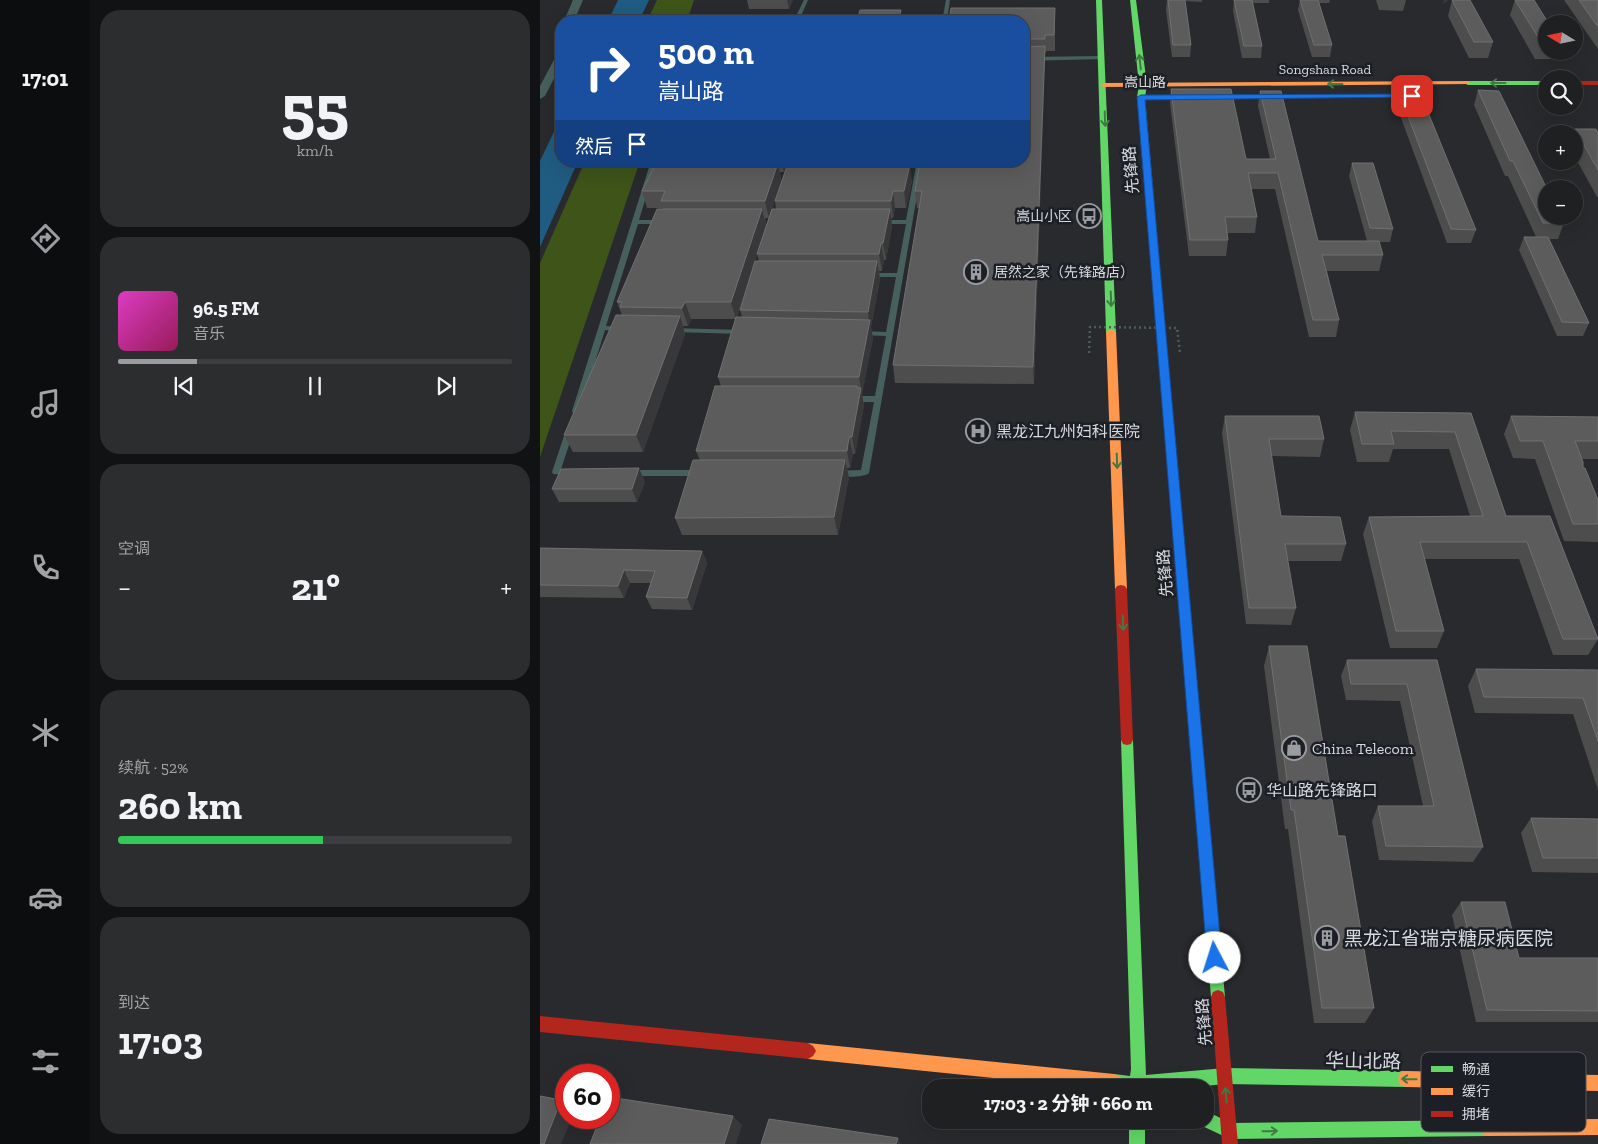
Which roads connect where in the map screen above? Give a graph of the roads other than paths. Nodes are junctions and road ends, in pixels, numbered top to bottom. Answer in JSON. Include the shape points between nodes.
{"nodes":[{"id":1,"x":578,"y":0,"type":"edge"},
{"id":2,"x":806,"y":0,"type":"edge"},
{"id":3,"x":948,"y":0,"type":"edge"},
{"id":4,"x":1100,"y":0,"type":"edge"},
{"id":5,"x":1133,"y":0,"type":"edge"},
{"id":6,"x":572,"y":15,"type":"edge"},
{"id":7,"x":799,"y":15,"type":"edge"},
{"id":8,"x":946,"y":15,"type":"edge"},
{"id":9,"x":1102,"y":58,"type":"junction"},
{"id":10,"x":1030,"y":59,"type":"edge"},
{"id":11,"x":555,"y":67,"type":"edge"},
{"id":12,"x":1538,"y":83,"type":"edge"},
{"id":13,"x":1583,"y":83,"type":"edge"},
{"id":14,"x":1598,"y":83,"type":"edge"},
{"id":15,"x":1143,"y":84,"type":"junction"},
{"id":16,"x":1104,"y":85,"type":"junction"},
{"id":17,"x":540,"y":96,"type":"edge"},
{"id":18,"x":652,"y":167,"type":"edge"},
{"id":19,"x":919,"y":167,"type":"edge"},
{"id":20,"x":650,"y":175,"type":"junction"},
{"id":21,"x":660,"y":175,"type":"edge"},
{"id":22,"x":908,"y":177,"type":"edge"},
{"id":23,"x":917,"y":177,"type":"junction"},
{"id":24,"x":635,"y":222,"type":"junction"},
{"id":25,"x":674,"y":222,"type":"edge"},
{"id":26,"x":870,"y":222,"type":"edge"},
{"id":27,"x":909,"y":222,"type":"junction"},
{"id":28,"x":861,"y":275,"type":"edge"},
{"id":29,"x":900,"y":276,"type":"junction"},
{"id":30,"x":741,"y":322,"type":"edge"},
{"id":31,"x":602,"y":328,"type":"junction"},
{"id":32,"x":631,"y":329,"type":"edge"},
{"id":33,"x":660,"y":330,"type":"edge"},
{"id":34,"x":738,"y":332,"type":"junction"},
{"id":35,"x":747,"y":332,"type":"edge"},
{"id":36,"x":852,"y":333,"type":"edge"},
{"id":37,"x":890,"y":334,"type":"junction"},
{"id":38,"x":735,"y":340,"type":"edge"},
{"id":39,"x":840,"y":399,"type":"edge"},
{"id":40,"x":878,"y":399,"type":"junction"},
{"id":41,"x":695,"y":464,"type":"edge"},
{"id":42,"x":576,"y":472,"type":"edge"},
{"id":43,"x":624,"y":473,"type":"edge"},
{"id":44,"x":692,"y":473,"type":"junction"},
{"id":45,"x":712,"y":473,"type":"edge"},
{"id":46,"x":827,"y":473,"type":"edge"},
{"id":47,"x":540,"y":1024,"type":"edge"},
{"id":48,"x":1225,"y":1076,"type":"junction"},
{"id":49,"x":1070,"y":1079,"type":"edge"},
{"id":50,"x":1138,"y":1079,"type":"edge"},
{"id":51,"x":1199,"y":1079,"type":"edge"},
{"id":52,"x":1421,"y":1080,"type":"edge"},
{"id":53,"x":1214,"y":1123,"type":"edge"},
{"id":54,"x":1137,"y":1129,"type":"edge"},
{"id":55,"x":1421,"y":1129,"type":"edge"},
{"id":56,"x":1230,"y":1131,"type":"junction"},
{"id":57,"x":1137,"y":1144,"type":"edge"},
{"id":58,"x":1230,"y":1144,"type":"edge"}],
"edges":[{"from":1,"to":6,"type":"street"},
{"from":2,"to":7,"type":"lane"},
{"from":3,"to":8,"type":"lane"},
{"from":4,"to":9,"type":"main road","name":"先锋路"},
{"from":15,"to":5,"type":"main road","name":"先锋路","one_way":true},
{"from":9,"to":10,"type":"lane"},
{"from":9,"to":16,"type":"main road","name":"先锋路"},
{"from":11,"to":17,"type":"street"},
{"from":12,"to":15,"type":"main road","name":"Songshan Road","one_way":true},
{"from":13,"to":14,"type":"main road"},
{"from":15,"to":16,"type":"main road","name":"Songshan Road"},
{"from":15,"to":48,"type":"main road","name":"先锋路","via":[[1141,97]]},
{"from":16,"to":50,"type":"main road","name":"先锋路","one_way":true,"via":[[1109,97]]},
{"from":18,"to":20,"type":"lane"},
{"from":19,"to":23,"type":"lane"},
{"from":20,"to":21,"type":"lane"},
{"from":20,"to":24,"type":"lane"},
{"from":22,"to":23,"type":"lane"},
{"from":23,"to":27,"type":"lane"},
{"from":24,"to":25,"type":"lane"},
{"from":24,"to":31,"type":"lane"},
{"from":26,"to":27,"type":"lane"},
{"from":27,"to":29,"type":"lane"},
{"from":28,"to":29,"type":"lane"},
{"from":29,"to":37,"type":"lane"},
{"from":30,"to":34,"type":"lane"},
{"from":31,"to":32,"type":"lane"},
{"from":31,"to":42,"type":"lane","via":[[556,472]]},
{"from":33,"to":34,"type":"lane"},
{"from":34,"to":35,"type":"lane"},
{"from":34,"to":38,"type":"lane"},
{"from":36,"to":37,"type":"lane"},
{"from":37,"to":40,"type":"lane"},
{"from":39,"to":40,"type":"lane"},
{"from":40,"to":46,"type":"lane","via":[[865,474]]},
{"from":41,"to":44,"type":"lane"},
{"from":43,"to":44,"type":"lane"},
{"from":44,"to":45,"type":"lane"},
{"from":47,"to":49,"type":"main road","name":"华山北路"},
{"from":48,"to":51,"type":"main road","name":"华山北路"},
{"from":52,"to":48,"type":"main road","name":"华山北路","one_way":true},
{"from":56,"to":48,"type":"main road","name":"先锋路","one_way":true},
{"from":53,"to":56,"type":"main road"},
{"from":54,"to":57,"type":"main road"},
{"from":56,"to":55,"type":"main road","one_way":true},
{"from":56,"to":58,"type":"main road","name":"先锋路"}]}
